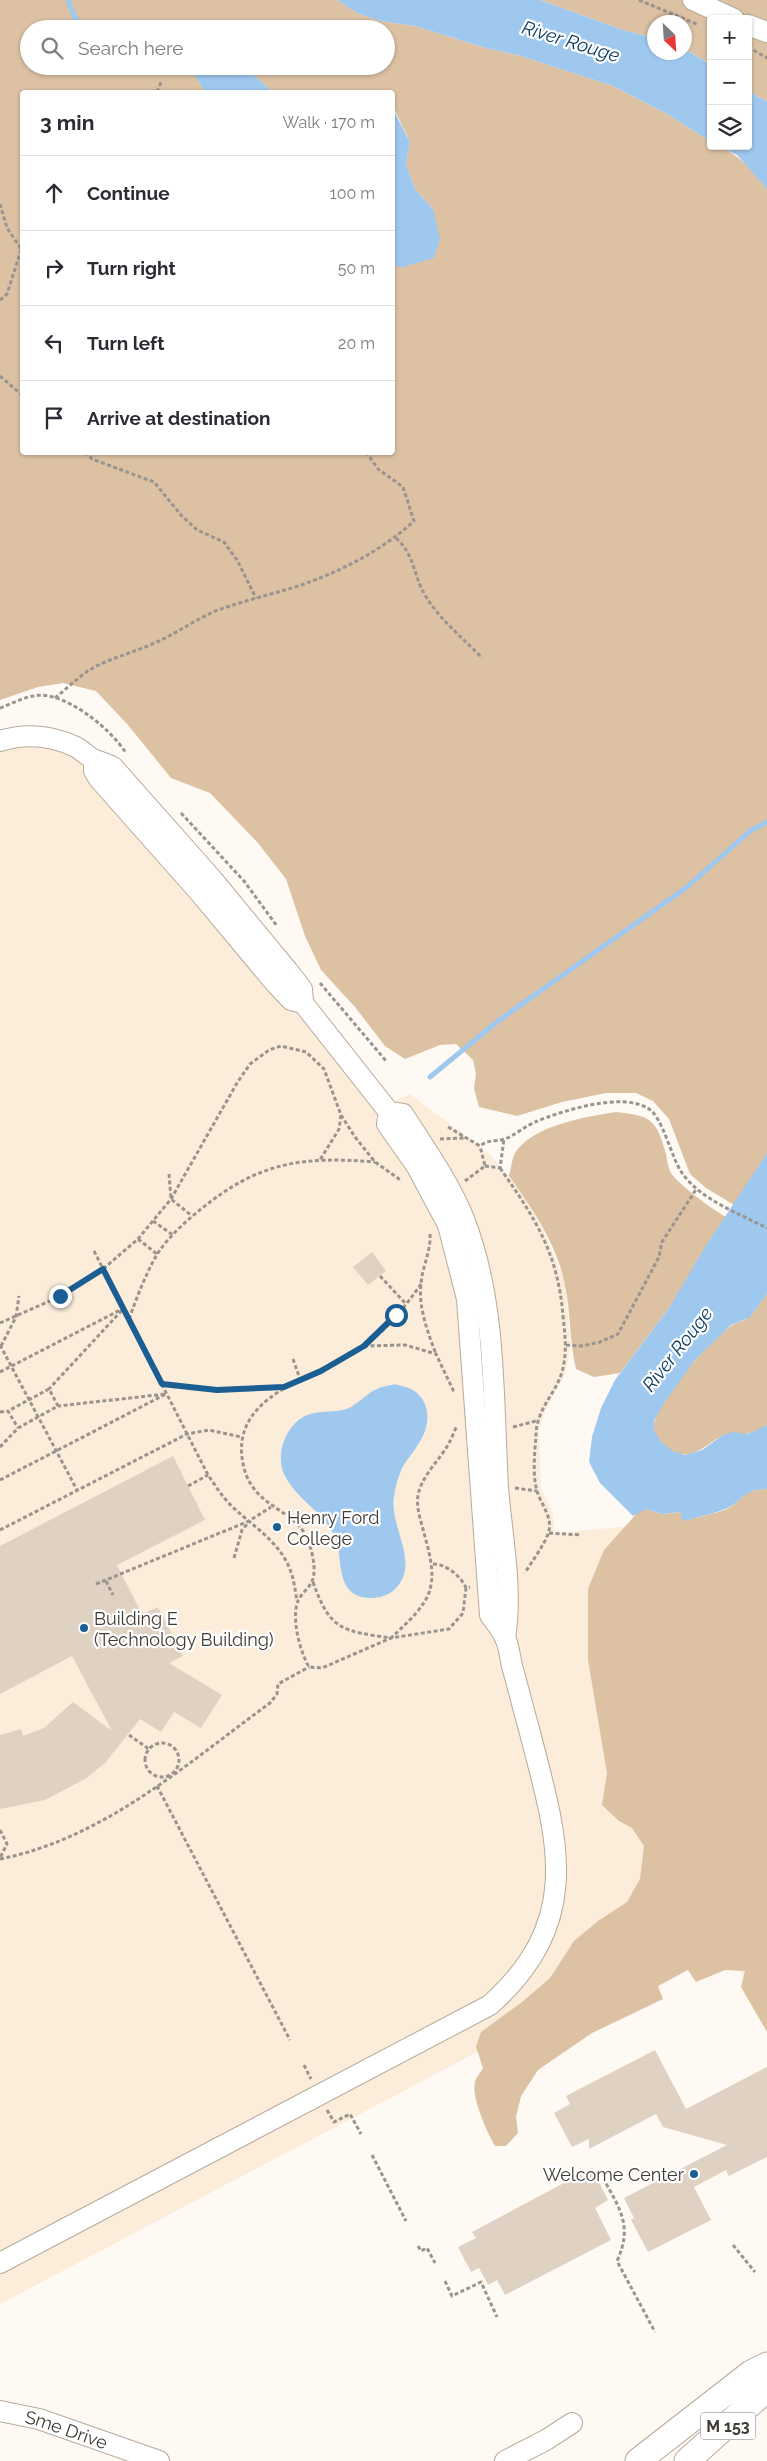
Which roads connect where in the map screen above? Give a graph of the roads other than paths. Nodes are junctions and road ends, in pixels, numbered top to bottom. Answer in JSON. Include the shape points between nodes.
{"nodes":[{"id":1,"x":693,"y":0,"type":"edge"},
{"id":2,"x":725,"y":15,"type":"edge"},
{"id":3,"x":752,"y":26,"type":"edge"},
{"id":4,"x":767,"y":32,"type":"edge"},
{"id":5,"x":0,"y":741,"type":"edge"},
{"id":6,"x":0,"y":2263,"type":"edge"},
{"id":7,"x":767,"y":2365,"type":"edge"},
{"id":8,"x":767,"y":2389,"type":"edge"},
{"id":9,"x":0,"y":2411,"type":"edge"},
{"id":10,"x":572,"y":2423,"type":"dead end"},
{"id":11,"x":159,"y":2461,"type":"edge"},
{"id":12,"x":505,"y":2461,"type":"edge"},
{"id":13,"x":638,"y":2461,"type":"edge"},
{"id":14,"x":687,"y":2461,"type":"edge"}],
"edges":[{"from":1,"to":2,"type":"street"},
{"from":3,"to":4,"type":"street"},
{"from":5,"to":6,"type":"street","via":[[42,736],[78,748],[94,760],[98,779],[291,1000],[303,1003],[389,1112],[387,1124],[417,1167],[448,1225],[467,1299],[490,1614],[505,1638],[545,1790],[557,1857],[555,1893],[547,1929],[513,1984],[490,2005]]},
{"from":7,"to":13,"type":"main road","via":[[751,2373]]},
{"from":8,"to":14,"type":"main road","number":"M 153"},
{"from":9,"to":11,"type":"street","name":"Sme Drive","via":[[39,2419]]},
{"from":10,"to":12,"type":"street"}]}
